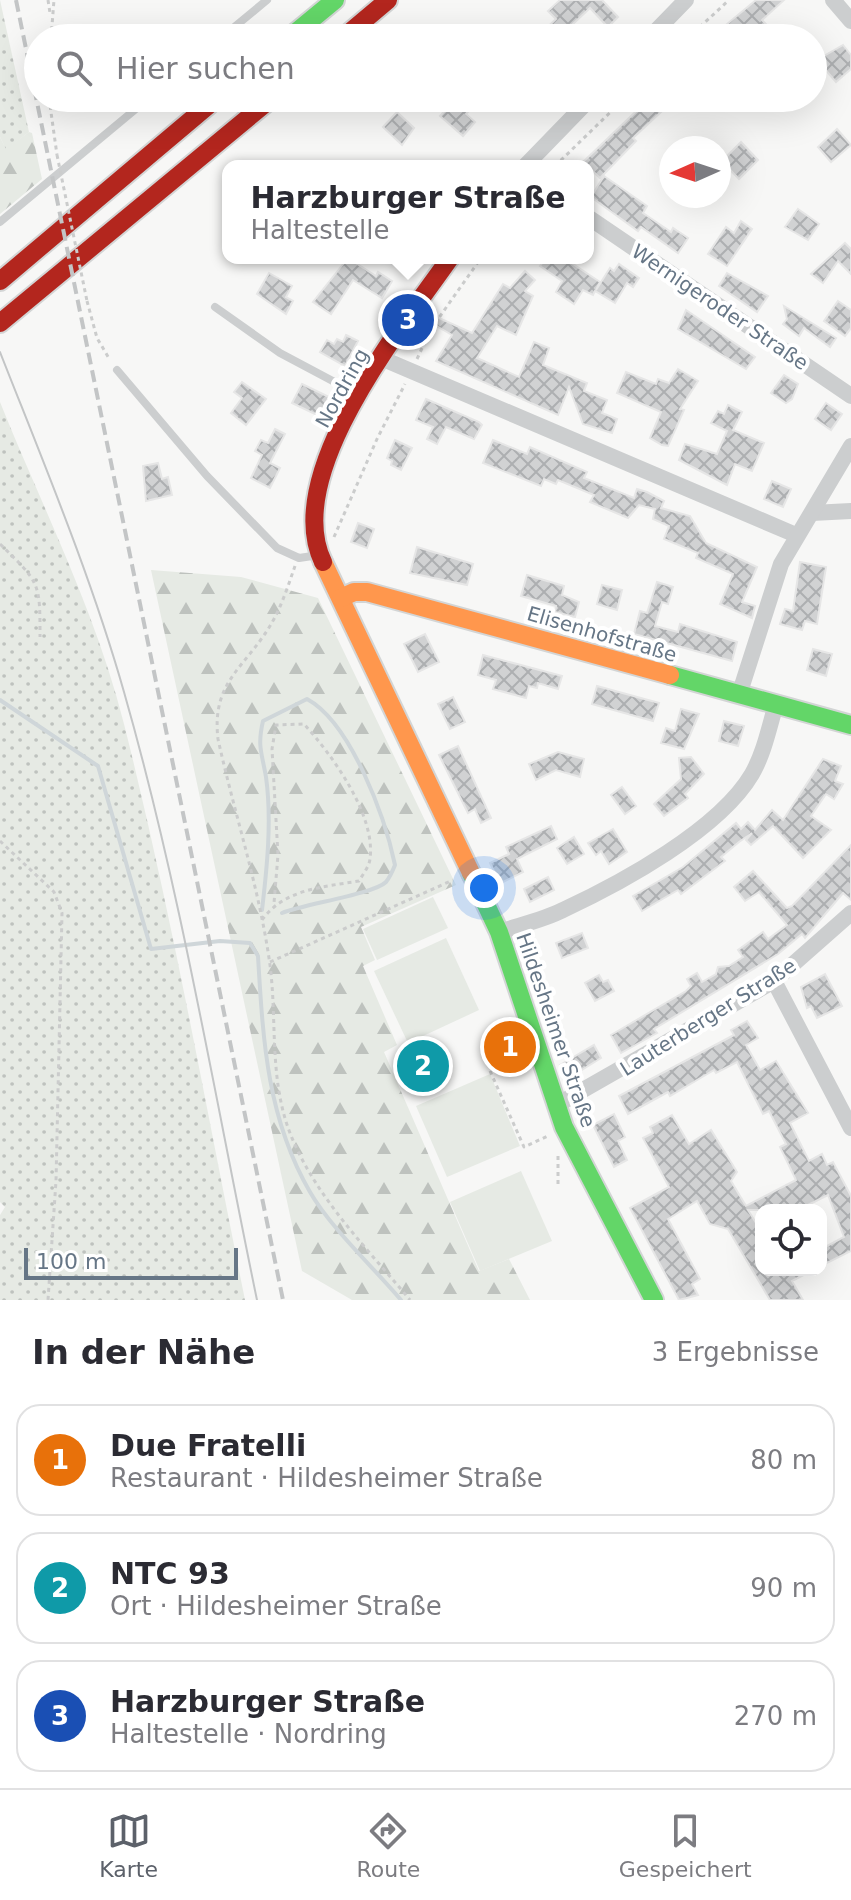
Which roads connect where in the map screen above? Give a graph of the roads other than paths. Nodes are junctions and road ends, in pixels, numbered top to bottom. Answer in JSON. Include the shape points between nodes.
{"nodes":[{"id":1,"x":267,"y":0,"type":"edge"},
{"id":2,"x":335,"y":0,"type":"edge"},
{"id":3,"x":388,"y":0,"type":"edge"},
{"id":4,"x":686,"y":0,"type":"edge"},
{"id":5,"x":833,"y":0,"type":"edge"},
{"id":6,"x":851,"y":21,"type":"edge"},
{"id":7,"x":238,"y":24,"type":"edge"},
{"id":8,"x":306,"y":24,"type":"edge"},
{"id":9,"x":360,"y":24,"type":"edge"},
{"id":10,"x":663,"y":24,"type":"edge"},
{"id":11,"x":132,"y":112,"type":"edge"},
{"id":12,"x":200,"y":112,"type":"edge"},
{"id":13,"x":255,"y":112,"type":"edge"},
{"id":14,"x":577,"y":112,"type":"edge"},
{"id":15,"x":531,"y":160,"type":"edge"},
{"id":16,"x":594,"y":221,"type":"edge"},
{"id":17,"x":0,"y":222,"type":"edge"},
{"id":18,"x":446,"y":264,"type":"edge"},
{"id":19,"x":0,"y":281,"type":"edge"},
{"id":20,"x":215,"y":307,"type":"dead end"},
{"id":21,"x":0,"y":323,"type":"edge"},
{"id":22,"x":383,"y":359,"type":"junction"},
{"id":23,"x":117,"y":370,"type":"road end"},
{"id":24,"x":360,"y":396,"type":"junction"},
{"id":25,"x":851,"y":396,"type":"edge"},
{"id":26,"x":851,"y":446,"type":"edge"},
{"id":27,"x":851,"y":511,"type":"edge"},
{"id":28,"x":812,"y":513,"type":"junction"},
{"id":29,"x":796,"y":535,"type":"junction"},
{"id":30,"x":319,"y":554,"type":"junction"},
{"id":31,"x":341,"y":598,"type":"junction"},
{"id":32,"x":739,"y":695,"type":"junction"},
{"id":33,"x":776,"y":704,"type":"junction"},
{"id":34,"x":851,"y":725,"type":"edge"},
{"id":35,"x":851,"y":913,"type":"edge"},
{"id":36,"x":499,"y":932,"type":"junction"},
{"id":37,"x":774,"y":981,"type":"junction"},
{"id":38,"x":555,"y":1106,"type":"junction"},
{"id":39,"x":851,"y":1128,"type":"edge"},
{"id":40,"x":654,"y":1300,"type":"edge"}],
"edges":[{"from":1,"to":7,"type":"lane"},
{"from":2,"to":8,"type":"main road"},
{"from":3,"to":9,"type":"main road"},
{"from":4,"to":10,"type":"street"},
{"from":5,"to":6,"type":"street"},
{"from":11,"to":17,"type":"lane"},
{"from":12,"to":19,"type":"main road"},
{"from":13,"to":21,"type":"main road"},
{"from":14,"to":15,"type":"street"},
{"from":16,"to":25,"type":"street","name":"Wernigeroder Straße"},
{"from":18,"to":22,"type":"main road","name":"Nordring"},
{"from":20,"to":24,"type":"lane","via":[[280,353]]},
{"from":22,"to":24,"type":"main road","name":"Nordring"},
{"from":22,"to":29,"type":"street"},
{"from":23,"to":30,"type":"lane","via":[[277,548],[299,558]]},
{"from":24,"to":30,"type":"main road","name":"Nordring","via":[[317,488],[314,532]]},
{"from":26,"to":28,"type":"street"},
{"from":27,"to":28,"type":"street"},
{"from":28,"to":29,"type":"street"},
{"from":29,"to":32,"type":"street","via":[[768,597]]},
{"from":30,"to":31,"type":"main road","name":"Hildesheimer Straße"},
{"from":31,"to":32,"type":"main road","name":"Elisenhofstraße","via":[[367,592]]},
{"from":31,"to":36,"type":"main road","name":"Hildesheimer Straße"},
{"from":32,"to":33,"type":"main road","name":"Elisenhofstraße"},
{"from":33,"to":34,"type":"main road","name":"Elisenhofstraße"},
{"from":33,"to":36,"type":"street","via":[[751,775],[726,806],[605,888],[561,911]]},
{"from":35,"to":37,"type":"street","name":"Lauterberger Straße"},
{"from":36,"to":38,"type":"main road","name":"Hildesheimer Straße"},
{"from":37,"to":38,"type":"street","name":"Lauterberger Straße"},
{"from":37,"to":39,"type":"street"},
{"from":38,"to":40,"type":"main road","name":"Hildesheimer Straße"}]}
